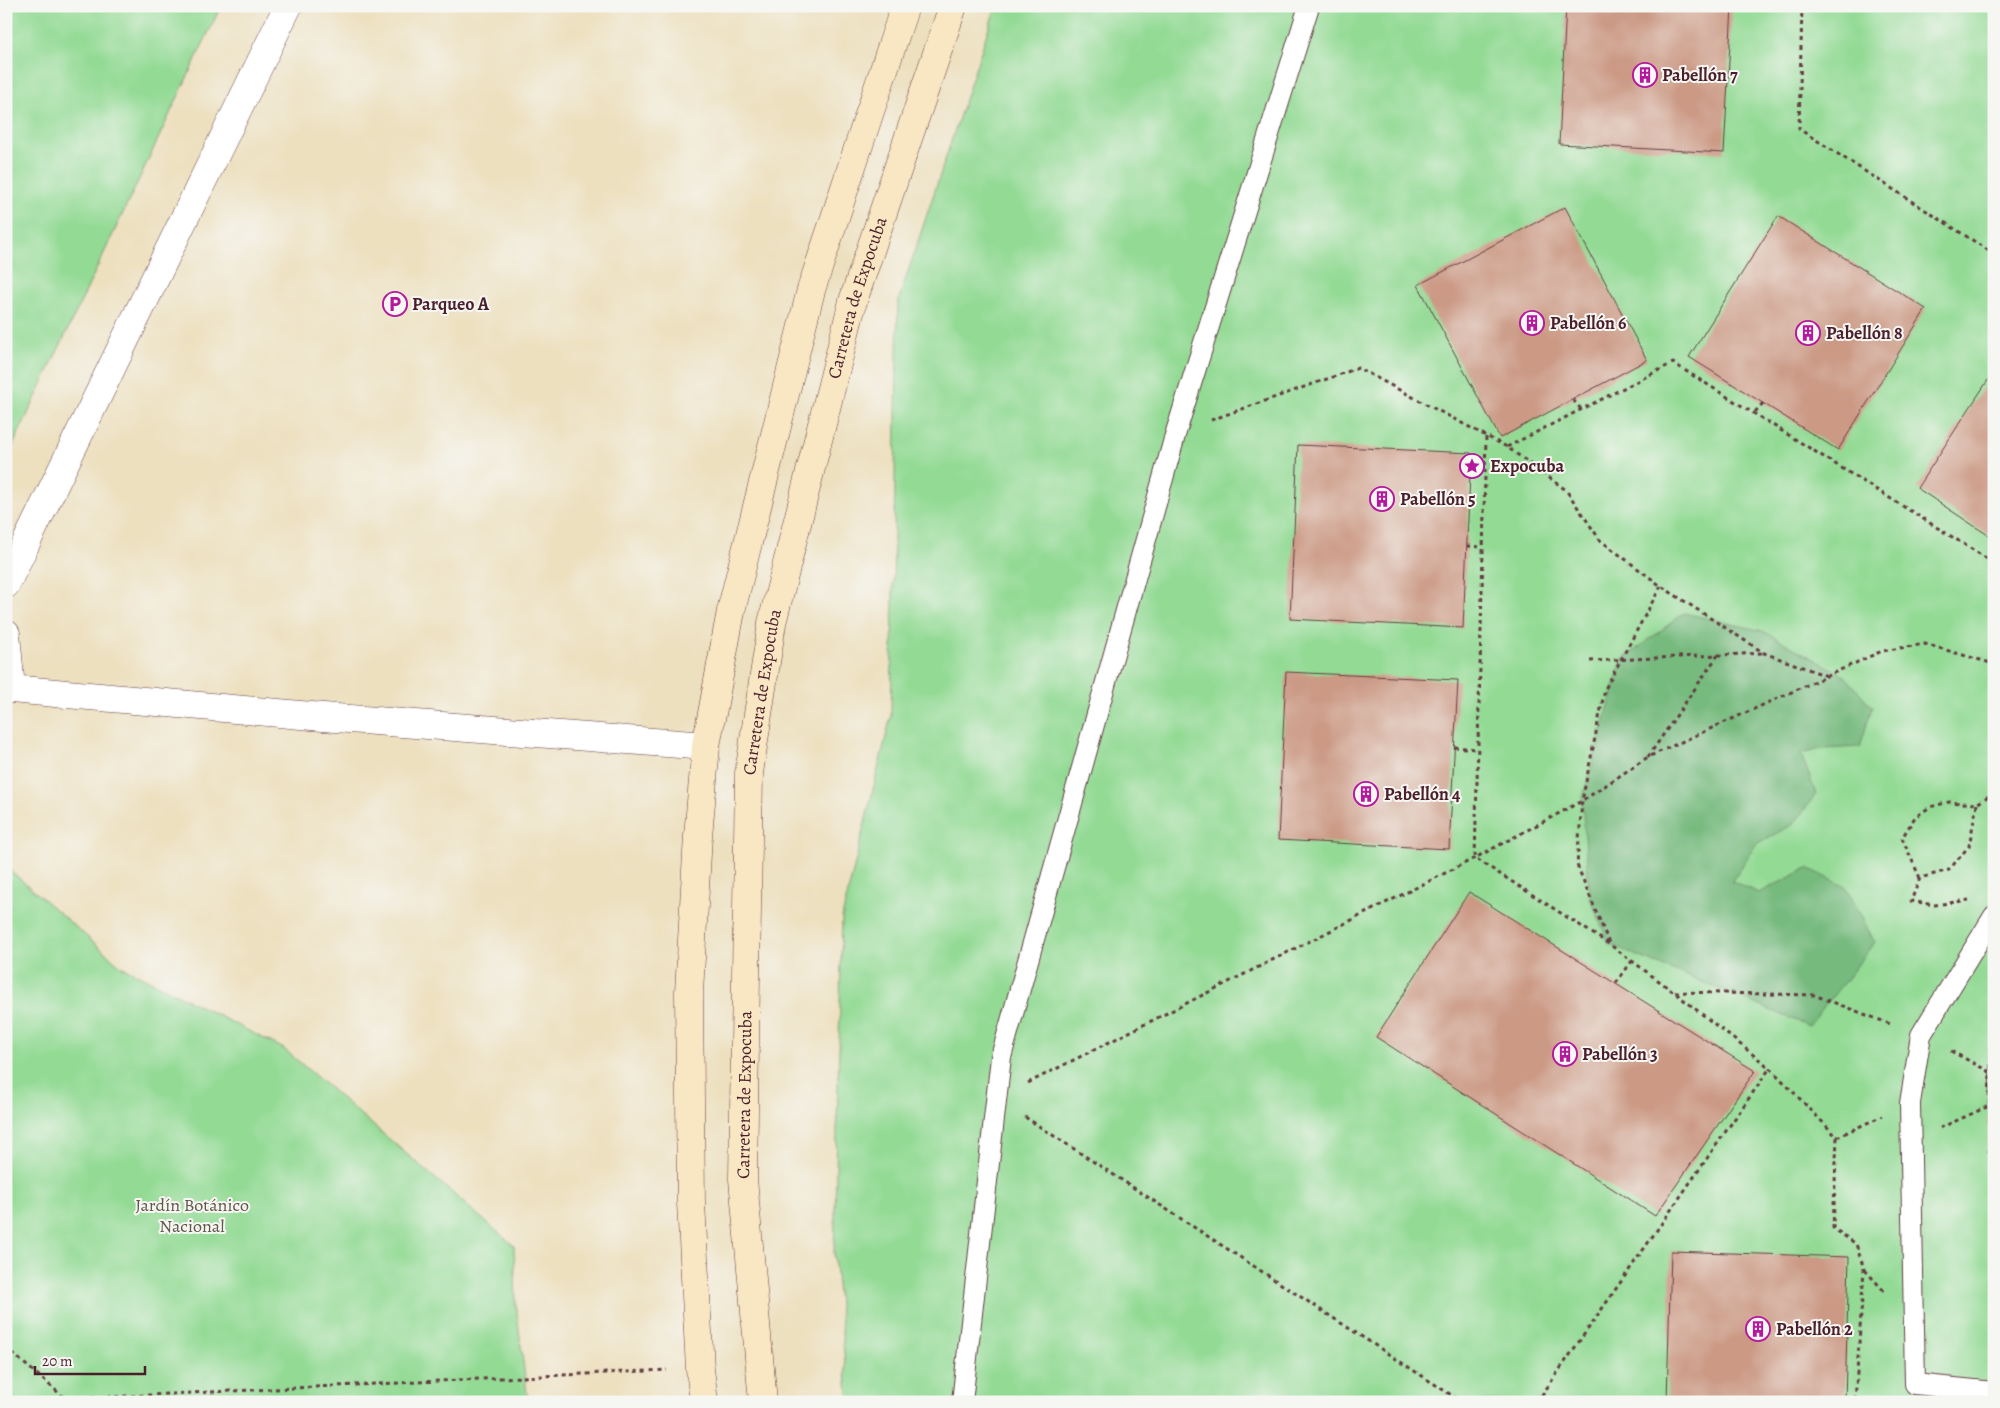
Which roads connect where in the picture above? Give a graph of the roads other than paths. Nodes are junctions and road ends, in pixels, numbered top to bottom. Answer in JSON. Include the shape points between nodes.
{"nodes":[{"id":1,"x":288,"y":6,"type":"edge"},
{"id":2,"x":905,"y":6,"type":"edge"},
{"id":3,"x":953,"y":6,"type":"edge"},
{"id":4,"x":1309,"y":6,"type":"edge"},
{"id":5,"x":6,"y":584,"type":"edge"},
{"id":6,"x":6,"y":634,"type":"edge"},
{"id":7,"x":9,"y":692,"type":"edge"},
{"id":8,"x":706,"y":746,"type":"junction"},
{"id":9,"x":1994,"y":916,"type":"edge"},
{"id":10,"x":1994,"y":1392,"type":"edge"},
{"id":11,"x":704,"y":1402,"type":"edge"},
{"id":12,"x":763,"y":1402,"type":"edge"},
{"id":13,"x":962,"y":1402,"type":"edge"}],
"edges":[{"from":1,"to":5,"type":"street"},
{"from":2,"to":8,"type":"main road","via":[[811,290],[731,611]]},
{"from":3,"to":12,"type":"main road","name":"Carretera de Expocuba","via":[[853,301],[772,623],[749,773],[743,1179]]},
{"from":4,"to":13,"type":"lane","via":[[1176,432],[1001,1057]]},
{"from":6,"to":7,"type":"street"},
{"from":7,"to":8,"type":"street"},
{"from":8,"to":11,"type":"main road","via":[[689,992],[691,1202]]},
{"from":9,"to":10,"type":"lane","via":[[1921,1035],[1910,1103],[1915,1384]]}]}
